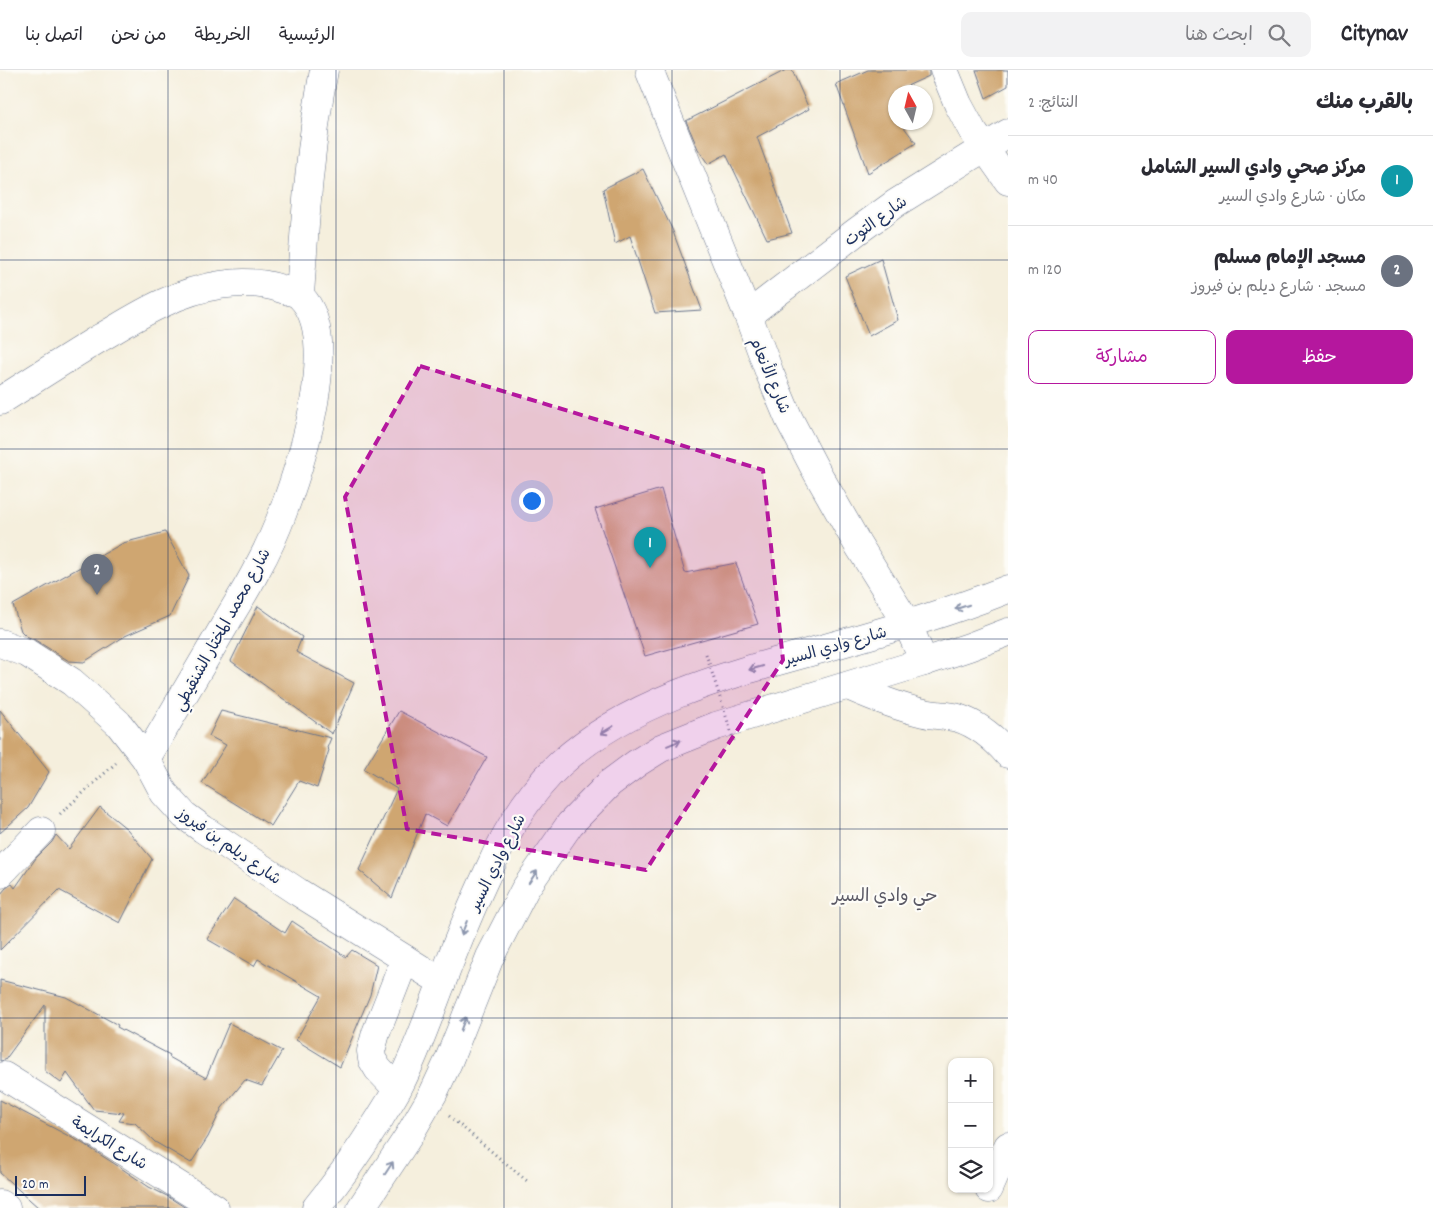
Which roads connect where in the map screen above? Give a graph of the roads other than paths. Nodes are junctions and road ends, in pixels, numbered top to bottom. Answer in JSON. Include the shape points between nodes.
{"nodes":[{"id":1,"x":324,"y":70,"type":"edge"},
{"id":2,"x":944,"y":70,"type":"edge"},
{"id":3,"x":650,"y":72,"type":"dead end"},
{"id":4,"x":1008,"y":133,"type":"edge"},
{"id":5,"x":983,"y":148,"type":"junction"},
{"id":6,"x":1008,"y":181,"type":"edge"},
{"id":7,"x":300,"y":295,"type":"junction"},
{"id":8,"x":748,"y":315,"type":"junction"},
{"id":9,"x":0,"y":401,"type":"edge"},
{"id":10,"x":1008,"y":589,"type":"edge"},
{"id":11,"x":908,"y":625,"type":"junction"},
{"id":12,"x":1008,"y":632,"type":"edge"},
{"id":13,"x":0,"y":643,"type":"edge"},
{"id":14,"x":924,"y":662,"type":"junction"},
{"id":15,"x":848,"y":686,"type":"junction"},
{"id":16,"x":140,"y":752,"type":"junction"},
{"id":17,"x":1008,"y":754,"type":"edge"},
{"id":18,"x":42,"y":831,"type":"road end"},
{"id":19,"x":0,"y":874,"type":"edge"},
{"id":20,"x":405,"y":959,"type":"junction"},
{"id":21,"x":442,"y":982,"type":"junction"},
{"id":22,"x":4,"y":1076,"type":"dead end"},
{"id":23,"x":398,"y":1089,"type":"junction"},
{"id":24,"x":1008,"y":1146,"type":"edge"},
{"id":25,"x":993,"y":1180,"type":"edge"},
{"id":26,"x":987,"y":1193,"type":"edge"},
{"id":27,"x":0,"y":1204,"type":"edge"},
{"id":28,"x":6,"y":1208,"type":"edge"},
{"id":29,"x":215,"y":1208,"type":"edge"},
{"id":30,"x":316,"y":1208,"type":"edge"},
{"id":31,"x":361,"y":1208,"type":"edge"},
{"id":32,"x":981,"y":1208,"type":"edge"}],
"edges":[{"from":1,"to":7,"type":"street","via":[[306,208]]},
{"from":2,"to":5,"type":"street","via":[[958,104]]},
{"from":3,"to":8,"type":"street","name":"شارع الأنعام"},
{"from":4,"to":5,"type":"street","name":"شارع التوت"},
{"from":5,"to":6,"type":"street"},
{"from":5,"to":8,"type":"street","name":"شارع التوت","via":[[896,203]]},
{"from":7,"to":9,"type":"street","via":[[253,283],[225,284],[164,302]]},
{"from":7,"to":16,"type":"street","name":"شارع محمد المختار الشنقيطي","via":[[316,325],[318,380],[300,462],[283,513],[257,570]]},
{"from":8,"to":11,"type":"street","name":"شارع الأنعام","via":[[770,374],[814,466],[857,544]]},
{"from":10,"to":11,"type":"street","name":"شارع وادي السير","one_way":true},
{"from":11,"to":14,"type":"street","name":"شارع الأنعام"},
{"from":11,"to":21,"type":"street","name":"شارع وادي السير","one_way":true,"via":[[733,674],[668,698],[582,746],[559,765],[520,814],[488,870]]},
{"from":12,"to":14,"type":"street"},
{"from":13,"to":16,"type":"street","name":"شارع ديلم بن فيروز","via":[[27,653],[72,682],[118,723]]},
{"from":14,"to":15,"type":"street"},
{"from":15,"to":17,"type":"street","via":[[881,701],[958,718],[994,739]]},
{"from":31,"to":15,"type":"street","one_way":true,"via":[[430,1099],[490,957],[525,889],[570,824],[610,783],[661,748],[716,726]]},
{"from":16,"to":20,"type":"street","name":"شارع ديلم بن فيروز","via":[[164,793],[184,815]]},
{"from":18,"to":19,"type":"street"},
{"from":20,"to":21,"type":"street","name":"شارع ديلم بن فيروز"},
{"from":20,"to":23,"type":"street","via":[[371,1051],[378,1069]]},
{"from":21,"to":23,"type":"street","name":"شارع وادي السير"},
{"from":22,"to":29,"type":"street","name":"شارع الكرايمة"},
{"from":23,"to":30,"type":"street","name":"شارع وادي السير","via":[[348,1168]]},
{"from":24,"to":25,"type":"street"},
{"from":26,"to":32,"type":"street"},
{"from":27,"to":28,"type":"street"}]}
